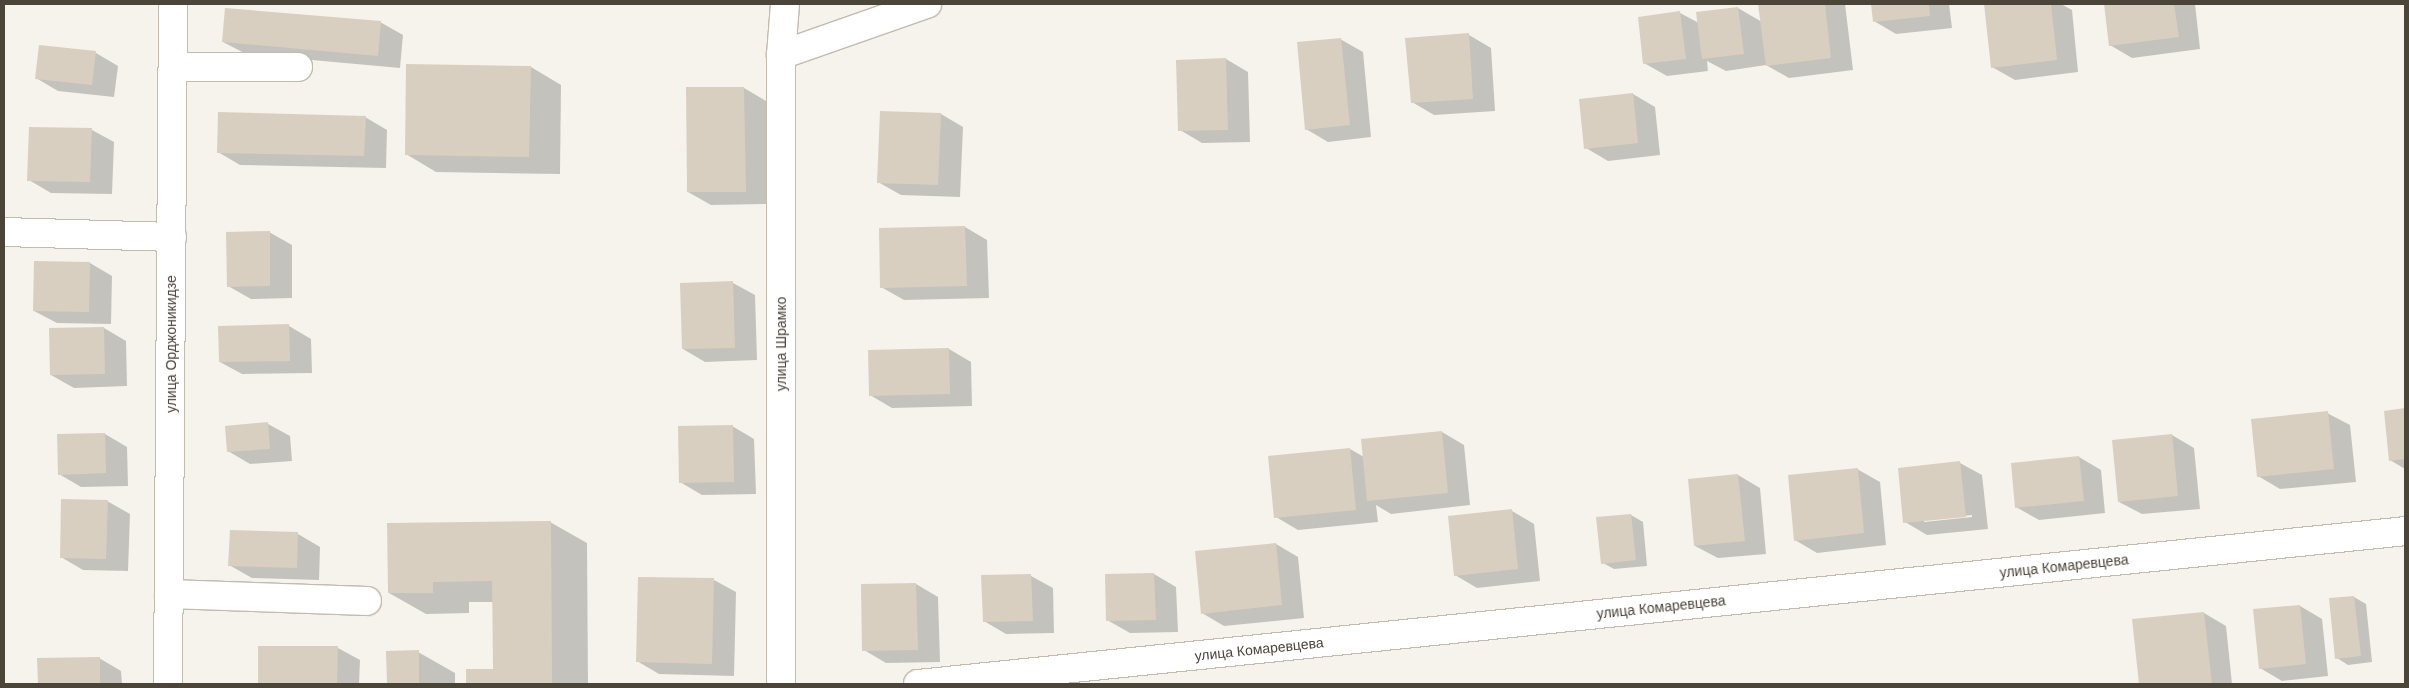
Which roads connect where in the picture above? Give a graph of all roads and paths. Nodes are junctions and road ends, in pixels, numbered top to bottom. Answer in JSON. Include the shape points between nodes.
{"nodes":[{"id":1,"x":173,"y":4,"type":"edge"},
{"id":2,"x":785,"y":4,"type":"edge"},
{"id":3,"x":927,"y":4,"type":"edge"},
{"id":4,"x":781,"y":55,"type":"junction"},
{"id":5,"x":173,"y":67,"type":"junction"},
{"id":6,"x":298,"y":67,"type":"dead end"},
{"id":7,"x":4,"y":232,"type":"edge"},
{"id":8,"x":172,"y":237,"type":"junction"},
{"id":9,"x":2405,"y":530,"type":"edge"},
{"id":10,"x":169,"y":594,"type":"junction"},
{"id":11,"x":367,"y":601,"type":"dead end"},
{"id":12,"x":168,"y":684,"type":"edge"},
{"id":13,"x":781,"y":684,"type":"edge"},
{"id":14,"x":918,"y":684,"type":"edge"}],
"edges":[{"from":1,"to":5,"type":"street","name":"улица Орджоникидзе"},
{"from":2,"to":4,"type":"street","name":"улица Шрамко"},
{"from":3,"to":4,"type":"street"},
{"from":4,"to":13,"type":"street","name":"улица Шрамко"},
{"from":5,"to":6,"type":"street"},
{"from":5,"to":8,"type":"street","name":"улица Орджоникидзе"},
{"from":7,"to":8,"type":"street"},
{"from":8,"to":10,"type":"street","name":"улица Орджоникидзе"},
{"from":9,"to":14,"type":"street","name":"улица Комаревцева"},
{"from":10,"to":11,"type":"street"},
{"from":10,"to":12,"type":"street","name":"улица Орджоникидзе"}]}
